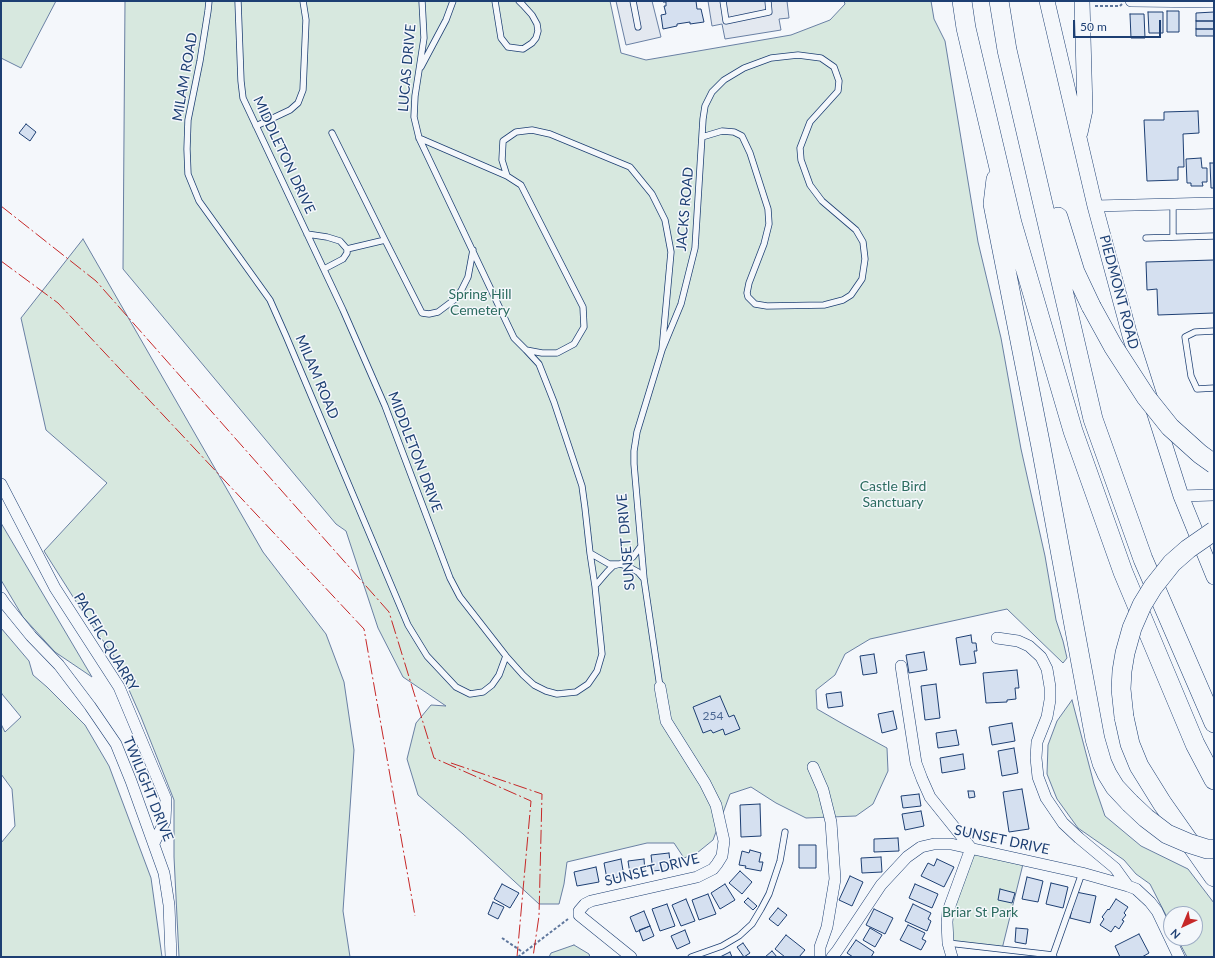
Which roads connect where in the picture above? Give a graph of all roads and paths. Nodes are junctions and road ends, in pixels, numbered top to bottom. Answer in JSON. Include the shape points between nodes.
{"nodes":[{"id":1,"x":209,"y":1,"type":"edge"},
{"id":2,"x":238,"y":1,"type":"edge"},
{"id":3,"x":303,"y":1,"type":"edge"},
{"id":4,"x":422,"y":1,"type":"edge"},
{"id":5,"x":453,"y":1,"type":"edge"},
{"id":6,"x":495,"y":1,"type":"edge"},
{"id":7,"x":519,"y":1,"type":"edge"},
{"id":8,"x":632,"y":1,"type":"edge"},
{"id":9,"x":724,"y":1,"type":"edge"},
{"id":10,"x":768,"y":1,"type":"edge"},
{"id":11,"x":962,"y":1,"type":"edge"},
{"id":12,"x":1000,"y":1,"type":"edge"},
{"id":13,"x":1046,"y":1,"type":"edge"},
{"id":14,"x":1125,"y":1,"type":"edge"},
{"id":15,"x":1131,"y":1,"type":"edge"},
{"id":16,"x":1214,"y":2,"type":"edge"},
{"id":17,"x":1086,"y":4,"type":"edge"},
{"id":18,"x":638,"y":27,"type":"dead end"},
{"id":19,"x":1007,"y":50,"type":"junction"},
{"id":20,"x":418,"y":73,"type":"junction"},
{"id":21,"x":256,"y":126,"type":"junction"},
{"id":22,"x":332,"y":133,"type":"dead end"},
{"id":23,"x":1079,"y":136,"type":"junction"},
{"id":24,"x":702,"y":137,"type":"junction"},
{"id":25,"x":419,"y":138,"type":"junction"},
{"id":26,"x":997,"y":163,"type":"junction"},
{"id":27,"x":507,"y":176,"type":"junction"},
{"id":28,"x":1214,"y":203,"type":"edge"},
{"id":29,"x":1173,"y":204,"type":"junction"},
{"id":30,"x":1095,"y":206,"type":"junction"},
{"id":31,"x":307,"y":234,"type":"junction"},
{"id":32,"x":1214,"y":236,"type":"edge"},
{"id":33,"x":1173,"y":237,"type":"junction"},
{"id":34,"x":1146,"y":238,"type":"dead end"},
{"id":35,"x":385,"y":240,"type":"junction"},
{"id":36,"x":347,"y":249,"type":"junction"},
{"id":37,"x":473,"y":250,"type":"junction"},
{"id":38,"x":324,"y":269,"type":"junction"},
{"id":39,"x":1214,"y":331,"type":"edge"},
{"id":40,"x":526,"y":350,"type":"junction"},
{"id":41,"x":662,"y":350,"type":"junction"},
{"id":42,"x":1214,"y":388,"type":"edge"},
{"id":43,"x":1214,"y":464,"type":"edge"},
{"id":44,"x":1,"y":484,"type":"edge"},
{"id":45,"x":1214,"y":495,"type":"edge"},
{"id":46,"x":1181,"y":496,"type":"junction"},
{"id":47,"x":1214,"y":531,"type":"edge"},
{"id":48,"x":642,"y":546,"type":"junction"},
{"id":49,"x":590,"y":553,"type":"junction"},
{"id":50,"x":620,"y":564,"type":"junction"},
{"id":51,"x":1214,"y":576,"type":"edge"},
{"id":52,"x":644,"y":580,"type":"junction"},
{"id":53,"x":595,"y":586,"type":"junction"},
{"id":54,"x":1,"y":598,"type":"edge"},
{"id":55,"x":997,"y":638,"type":"dead end"},
{"id":56,"x":506,"y":656,"type":"junction"},
{"id":57,"x":901,"y":666,"type":"dead end"},
{"id":58,"x":660,"y":687,"type":"joint"},
{"id":59,"x":1214,"y":723,"type":"edge"},
{"id":60,"x":813,"y":767,"type":"dead end"},
{"id":61,"x":1214,"y":780,"type":"edge"},
{"id":62,"x":785,"y":832,"type":"dead end"},
{"id":63,"x":154,"y":843,"type":"junction"},
{"id":64,"x":971,"y":848,"type":"junction"},
{"id":65,"x":1214,"y":849,"type":"edge"},
{"id":66,"x":1082,"y":873,"type":"junction"},
{"id":67,"x":1214,"y":877,"type":"edge"},
{"id":68,"x":1128,"y":886,"type":"junction"},
{"id":69,"x":579,"y":915,"type":"junction"},
{"id":70,"x":502,"y":938,"type":"dead end"},
{"id":71,"x":948,"y":943,"type":"junction"},
{"id":72,"x":524,"y":953,"type":"junction"},
{"id":73,"x":1053,"y":956,"type":"edge"},
{"id":74,"x":171,"y":957,"type":"edge"},
{"id":75,"x":518,"y":957,"type":"edge"},
{"id":76,"x":630,"y":957,"type":"edge"},
{"id":77,"x":691,"y":957,"type":"edge"},
{"id":78,"x":820,"y":957,"type":"edge"},
{"id":79,"x":832,"y":957,"type":"edge"},
{"id":80,"x":952,"y":957,"type":"edge"},
{"id":81,"x":1180,"y":957,"type":"edge"}],
"edges":[{"from":1,"to":56,"type":"lane","name":"MILAM ROAD","via":[[188,120],[188,174],[199,200],[270,300],[408,625],[427,656],[456,687],[470,694],[483,692],[492,685]]},
{"from":2,"to":21,"type":"lane","name":"MIDDLETON DRIVE","via":[[240,81],[243,98]]},
{"from":3,"to":21,"type":"lane","via":[[306,20],[303,90],[298,103],[290,110]]},
{"from":4,"to":20,"type":"lane","name":"LUCAS DRIVE","via":[[424,38]]},
{"from":5,"to":20,"type":"lane","via":[[446,20]]},
{"from":6,"to":7,"type":"lane","via":[[501,38],[508,46],[523,49],[536,38],[538,31],[532,15]]},
{"from":8,"to":18,"type":"lane"},
{"from":9,"to":10,"type":"lane","via":[[726,21],[769,12]]},
{"from":11,"to":26,"type":"highway"},
{"from":12,"to":19,"type":"highway"},
{"from":13,"to":23,"type":"street","name":"PIEDMONT ROAD"},
{"from":14,"to":17,"type":"path","via":[[1120,6]]},
{"from":15,"to":16,"type":"street"},
{"from":17,"to":23,"type":"street","via":[[1085,110]]},
{"from":19,"to":43,"type":"highway","bridge":true,"via":[[1075,272],[1091,306],[1146,397],[1170,427]]},
{"from":19,"to":59,"type":"highway","via":[[1094,419],[1143,559]]},
{"from":20,"to":25,"type":"lane","name":"LUCAS DRIVE","via":[[414,117]]},
{"from":21,"to":31,"type":"lane","name":"MIDDLETON DRIVE"},
{"from":22,"to":35,"type":"lane"},
{"from":23,"to":30,"type":"street","name":"PIEDMONT ROAD"},
{"from":24,"to":24,"type":"lane","name":"JACKS ROAD","via":[[722,132],[734,132],[742,136],[768,209],[769,224],[749,283],[748,297],[755,304],[767,306],[824,305],[851,295],[862,279],[865,259],[863,242],[856,230],[822,201],[810,185],[801,160],[800,148],[810,122],[838,90],[839,81],[834,67],[821,58],[798,55],[771,58],[744,68],[724,80],[712,92],[705,106]]},
{"from":24,"to":41,"type":"lane","name":"JACKS ROAD","via":[[695,248],[681,304]]},
{"from":25,"to":27,"type":"lane"},
{"from":25,"to":37,"type":"lane","name":"LUCAS DRIVE"},
{"from":26,"to":61,"type":"highway","via":[[1012,223],[1081,453],[1123,572],[1195,744]]},
{"from":26,"to":65,"type":"highway","bridge":true,"via":[[993,204],[1095,739],[1102,763],[1115,787],[1146,818],[1167,834],[1188,843]]},
{"from":27,"to":40,"type":"lane","via":[[520,185],[583,306],[584,327],[574,344],[557,353]]},
{"from":27,"to":41,"type":"lane","name":"SUNSET DRIVE","via":[[502,160],[503,141],[516,132],[532,130],[550,134],[630,167],[652,194],[665,220],[671,252]]},
{"from":28,"to":29,"type":"street"},
{"from":29,"to":30,"type":"street"},
{"from":29,"to":33,"type":"lane"},
{"from":30,"to":46,"type":"street","name":"PIEDMONT ROAD","via":[[1130,336]]},
{"from":31,"to":36,"type":"lane","via":[[340,241]]},
{"from":31,"to":38,"type":"lane","name":"MIDDLETON DRIVE"},
{"from":32,"to":33,"type":"lane"},
{"from":33,"to":34,"type":"lane"},
{"from":35,"to":36,"type":"lane"},
{"from":35,"to":37,"type":"lane","via":[[419,307],[422,312],[429,314],[438,312],[461,291],[468,277]]},
{"from":36,"to":38,"type":"lane","via":[[343,259]]},
{"from":37,"to":40,"type":"lane","name":"LUCAS DRIVE","via":[[514,338]]},
{"from":38,"to":56,"type":"lane","name":"MIDDLETON DRIVE","via":[[385,406],[450,578],[460,597]]},
{"from":39,"to":42,"type":"lane","via":[[1195,332],[1185,338],[1191,376],[1197,389]]},
{"from":40,"to":49,"type":"lane","name":"MIDDLETON DRIVE","via":[[539,364],[582,486]]},
{"from":41,"to":48,"type":"lane","name":"SUNSET DRIVE","via":[[637,432],[634,451]]},
{"from":44,"to":63,"type":"street","name":"PACIFIC QUARRY","via":[[55,588],[122,694],[166,799],[165,821]]},
{"from":45,"to":46,"type":"street"},
{"from":46,"to":51,"type":"street","name":"PIEDMONT ROAD"},
{"from":47,"to":67,"type":"highway","bridge":true,"via":[[1172,563],[1142,605],[1125,653],[1121,689],[1130,744],[1139,766]]},
{"from":48,"to":50,"type":"lane","via":[[633,557]]},
{"from":48,"to":52,"type":"lane","name":"SUNSET DRIVE"},
{"from":49,"to":50,"type":"lane","via":[[609,564]]},
{"from":49,"to":53,"type":"lane","name":"MIDDLETON DRIVE"},
{"from":50,"to":52,"type":"lane","via":[[638,572]]},
{"from":50,"to":53,"type":"lane","via":[[613,566]]},
{"from":52,"to":58,"type":"lane","name":"SUNSET DRIVE"},
{"from":53,"to":56,"type":"lane","name":"MIDDLETON DRIVE","via":[[602,654],[597,671],[588,684],[576,692],[546,692],[534,685]]},
{"from":54,"to":63,"type":"street","name":"TWILIGHT DRIVE","via":[[31,636],[59,665],[116,744]]},
{"from":55,"to":68,"type":"street","via":[[1029,646],[1047,669],[1050,700],[1047,717],[1037,742],[1036,758],[1038,776],[1046,798],[1063,823],[1115,868]]},
{"from":57,"to":64,"type":"street","via":[[916,763],[922,779],[930,797]]},
{"from":58,"to":69,"type":"street","name":"SUNSET DRIVE","via":[[666,721],[716,805],[724,841],[722,856],[713,869],[697,877],[591,901],[584,904]]},
{"from":60,"to":78,"type":"street","via":[[823,790],[831,822],[835,874],[828,927],[820,946]]},
{"from":62,"to":77,"type":"lane","via":[[780,861],[769,894],[752,924],[722,946]]},
{"from":63,"to":74,"type":"street","name":"TWILIGHT DRIVE","via":[[164,873],[169,904]]},
{"from":64,"to":66,"type":"street","name":"SUNSET DRIVE"},
{"from":64,"to":71,"type":"street","via":[[948,911]]},
{"from":64,"to":79,"type":"street","name":"SUNSET DRIVE","via":[[934,844],[921,847],[907,857],[881,885]]},
{"from":66,"to":68,"type":"street","name":"SUNSET DRIVE"},
{"from":66,"to":73,"type":"lane"},
{"from":68,"to":81,"type":"street","name":"SUNSET DRIVE","via":[[1143,895],[1157,911]]},
{"from":69,"to":72,"type":"path","via":[[567,920]]},
{"from":69,"to":76,"type":"street"},
{"from":70,"to":72,"type":"path"},
{"from":71,"to":73,"type":"lane"},
{"from":71,"to":80,"type":"street"},
{"from":72,"to":75,"type":"path"}]}
